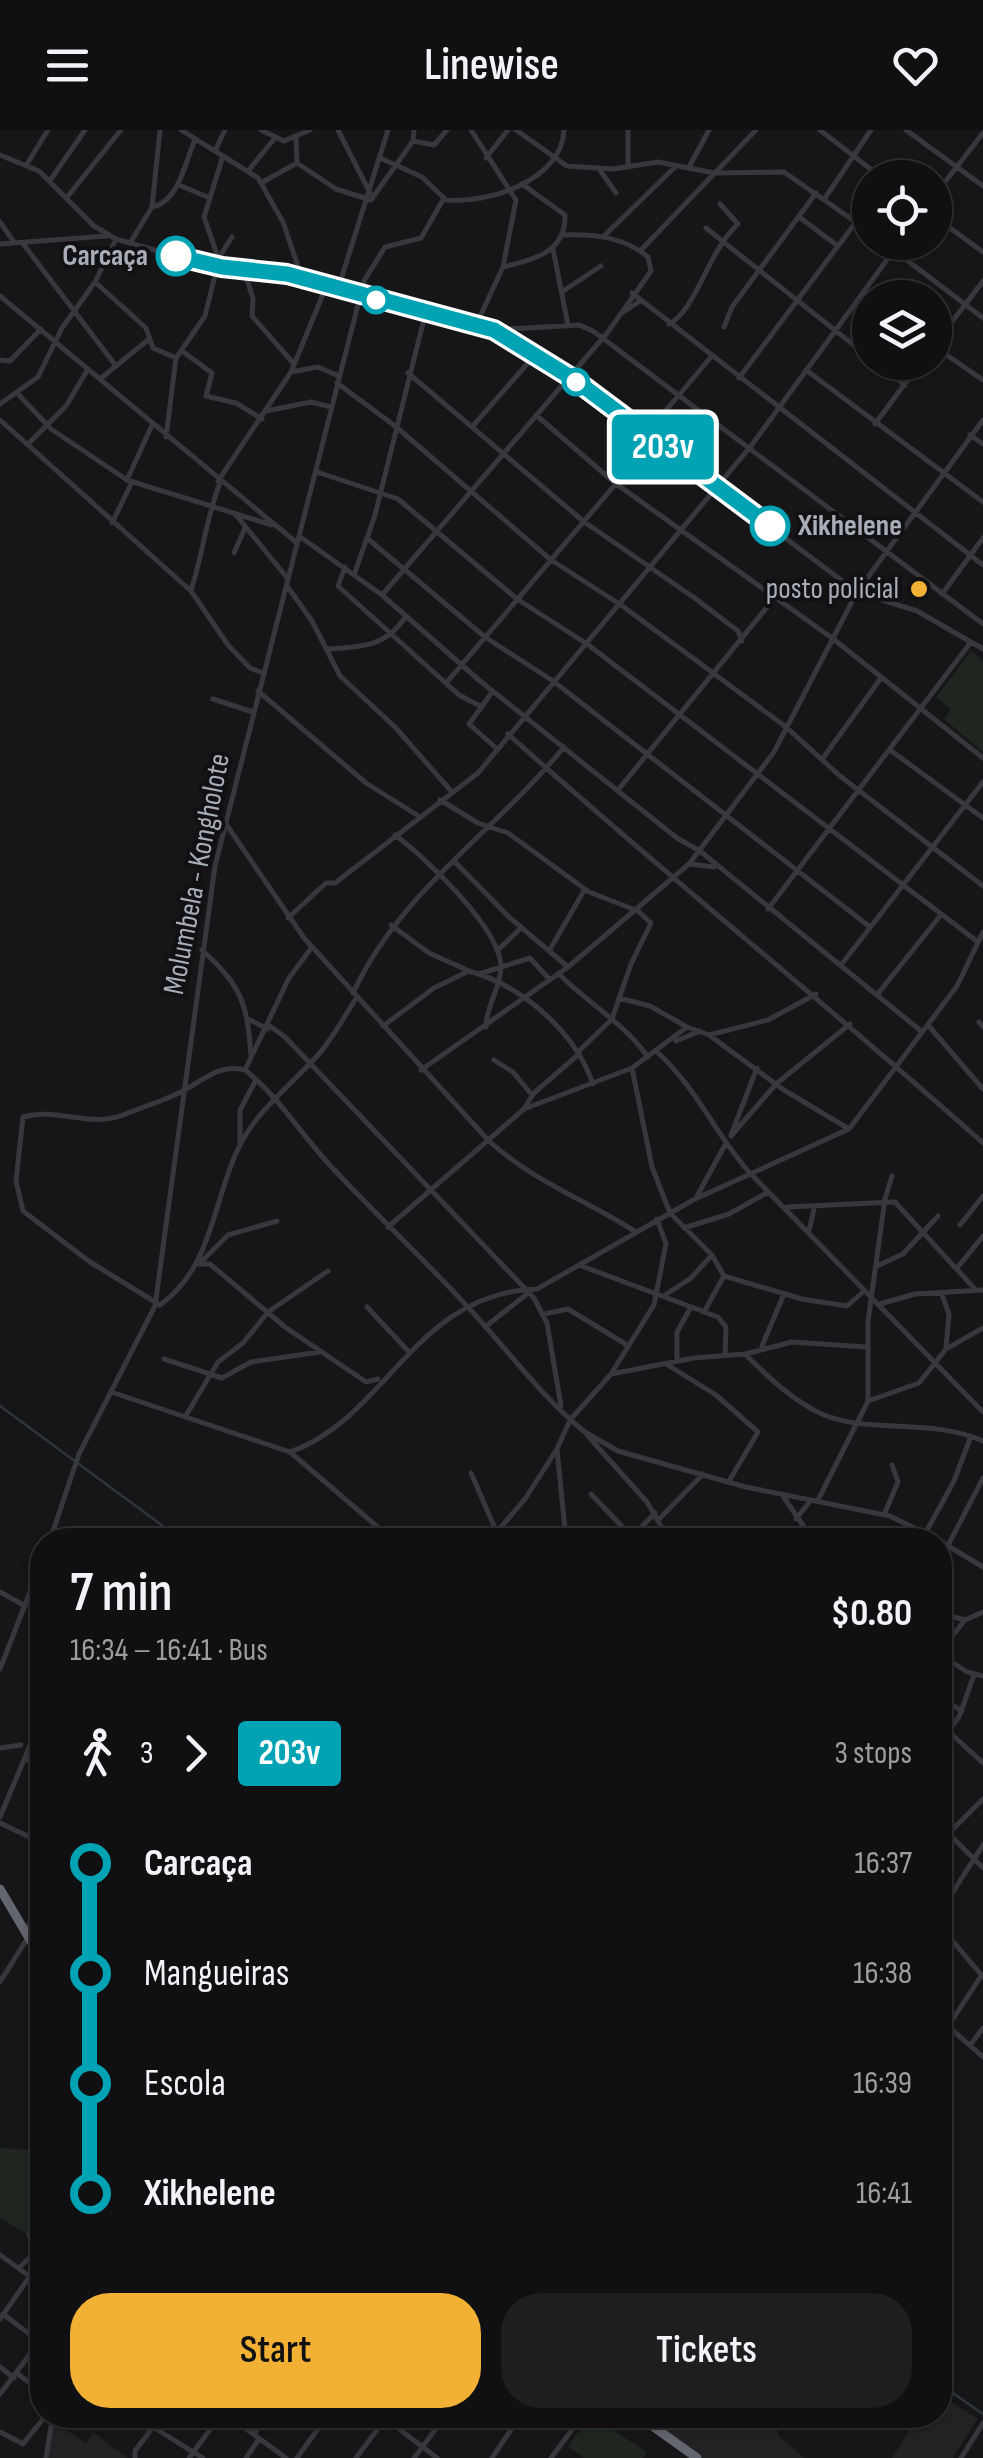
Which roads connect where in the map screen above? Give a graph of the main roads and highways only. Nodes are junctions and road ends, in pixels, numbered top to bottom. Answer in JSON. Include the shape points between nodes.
{"nodes":[{"id":1,"x":2,"y":1895,"type":"edge"},
{"id":2,"x":30,"y":1939,"type":"edge"},
{"id":3,"x":654,"y":2428,"type":"edge"},
{"id":4,"x":697,"y":2458,"type":"edge"}],
"edges":[{"from":1,"to":2,"type":"highway"},
{"from":3,"to":4,"type":"highway"}]}
